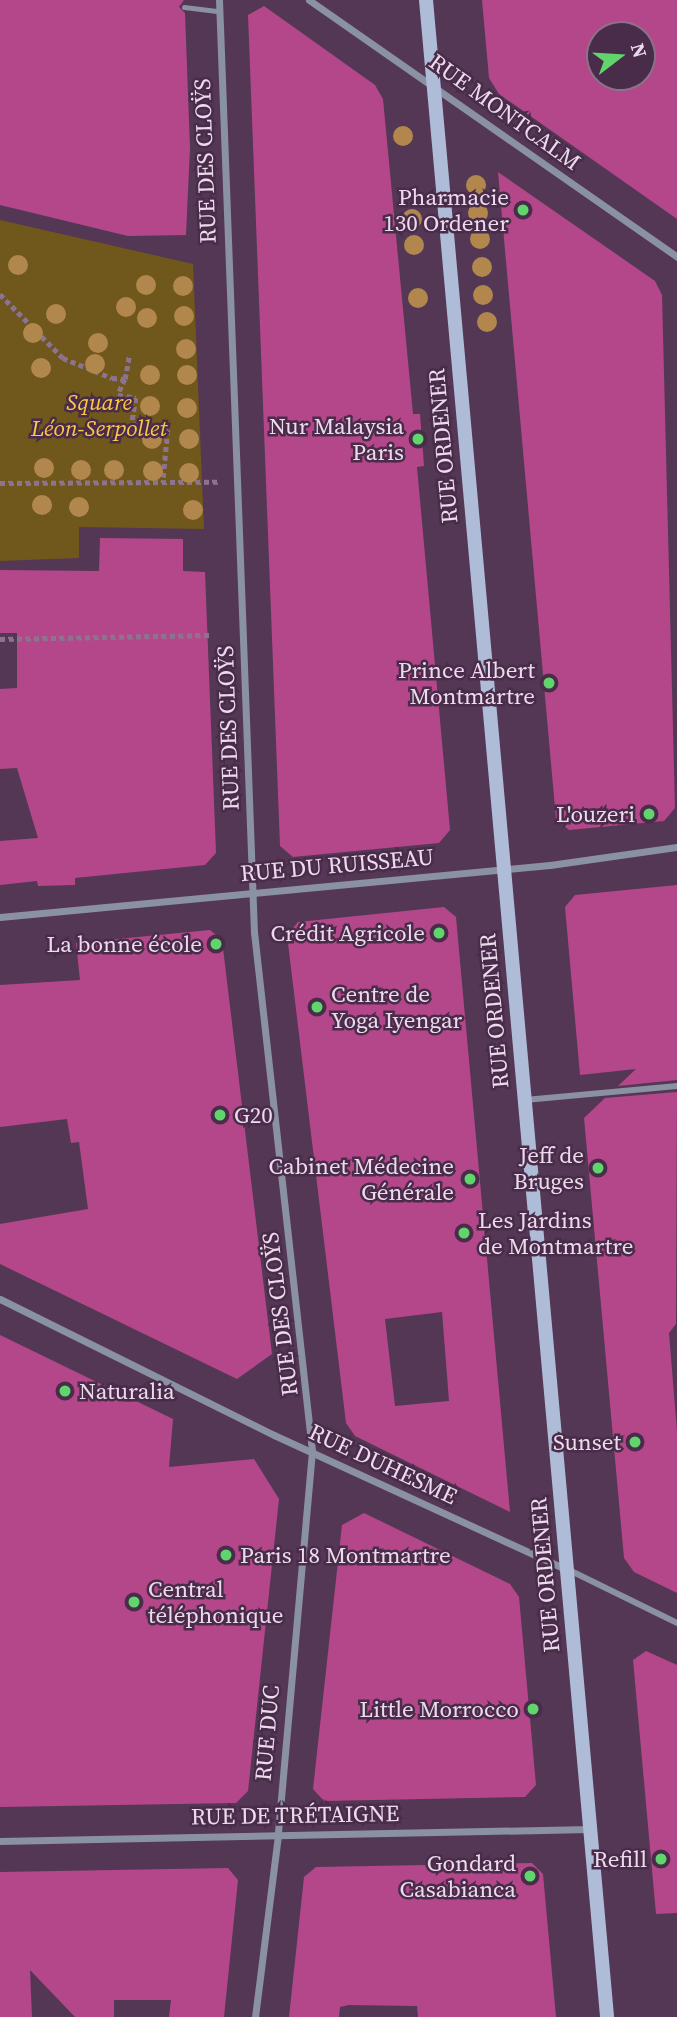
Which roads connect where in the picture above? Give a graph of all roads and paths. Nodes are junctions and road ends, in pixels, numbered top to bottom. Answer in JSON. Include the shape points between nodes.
{"nodes":[{"id":1,"x":219,"y":0,"type":"edge"},
{"id":2,"x":309,"y":0,"type":"edge"},
{"id":3,"x":426,"y":0,"type":"edge"},
{"id":4,"x":184,"y":7,"type":"dead end"},
{"id":5,"x":219,"y":11,"type":"junction"},
{"id":6,"x":434,"y":85,"type":"junction"},
{"id":7,"x":677,"y":257,"type":"edge"},
{"id":8,"x":0,"y":294,"type":"edge"},
{"id":9,"x":129,"y":356,"type":"dead end"},
{"id":10,"x":125,"y":379,"type":"junction"},
{"id":11,"x":163,"y":482,"type":"junction"},
{"id":12,"x":239,"y":482,"type":"junction"},
{"id":13,"x":0,"y":484,"type":"edge"},
{"id":14,"x":212,"y":635,"type":"dead end"},
{"id":15,"x":0,"y":639,"type":"edge"},
{"id":16,"x":677,"y":847,"type":"edge"},
{"id":17,"x":505,"y":870,"type":"junction"},
{"id":18,"x":253,"y":892,"type":"junction"},
{"id":19,"x":0,"y":916,"type":"edge"},
{"id":20,"x":677,"y":1086,"type":"edge"},
{"id":21,"x":525,"y":1100,"type":"junction"},
{"id":22,"x":0,"y":1299,"type":"edge"},
{"id":23,"x":312,"y":1451,"type":"junction"},
{"id":24,"x":567,"y":1570,"type":"junction"},
{"id":25,"x":677,"y":1623,"type":"edge"},
{"id":26,"x":590,"y":1829,"type":"junction"},
{"id":27,"x":278,"y":1835,"type":"junction"},
{"id":28,"x":0,"y":1841,"type":"edge"},
{"id":29,"x":255,"y":2017,"type":"edge"},
{"id":30,"x":607,"y":2017,"type":"edge"}],
"edges":[{"from":1,"to":5,"type":"street","name":"RUE DES CLOŸS"},
{"from":2,"to":6,"type":"street","name":"RUE MONTCALM"},
{"from":3,"to":6,"type":"main road","name":"RUE ORDENER"},
{"from":4,"to":5,"type":"lane"},
{"from":5,"to":12,"type":"street","name":"RUE DES CLOŸS"},
{"from":6,"to":7,"type":"street","name":"RUE MONTCALM"},
{"from":6,"to":17,"type":"main road","name":"RUE ORDENER"},
{"from":8,"to":10,"type":"path","via":[[63,358]]},
{"from":9,"to":10,"type":"path"},
{"from":10,"to":11,"type":"path","via":[[118,395],[136,398],[132,424],[168,429]]},
{"from":11,"to":12,"type":"path"},
{"from":11,"to":13,"type":"path"},
{"from":12,"to":18,"type":"street","name":"RUE DES CLOŸS"},
{"from":14,"to":15,"type":"path"},
{"from":16,"to":17,"type":"street","name":"RUE DU RUISSEAU"},
{"from":17,"to":18,"type":"street","name":"RUE DU RUISSEAU"},
{"from":17,"to":21,"type":"main road","name":"RUE ORDENER"},
{"from":18,"to":19,"type":"street","name":"RUE DU RUISSEAU"},
{"from":18,"to":23,"type":"street","name":"RUE DES CLOŸS"},
{"from":20,"to":21,"type":"street"},
{"from":21,"to":24,"type":"main road","name":"RUE ORDENER"},
{"from":22,"to":23,"type":"street","name":"RUE DUHESME"},
{"from":23,"to":24,"type":"street","name":"RUE DUHESME"},
{"from":23,"to":27,"type":"street","name":"RUE DUC"},
{"from":24,"to":25,"type":"street","name":"RUE DUHESME"},
{"from":24,"to":26,"type":"main road","name":"RUE ORDENER"},
{"from":26,"to":27,"type":"street","name":"RUE DE TRÉTAIGNE"},
{"from":26,"to":30,"type":"main road","name":"RUE ORDENER"},
{"from":27,"to":28,"type":"street","name":"RUE DE TRÉTAIGNE"},
{"from":27,"to":29,"type":"street","name":"RUE DUC"}]}
